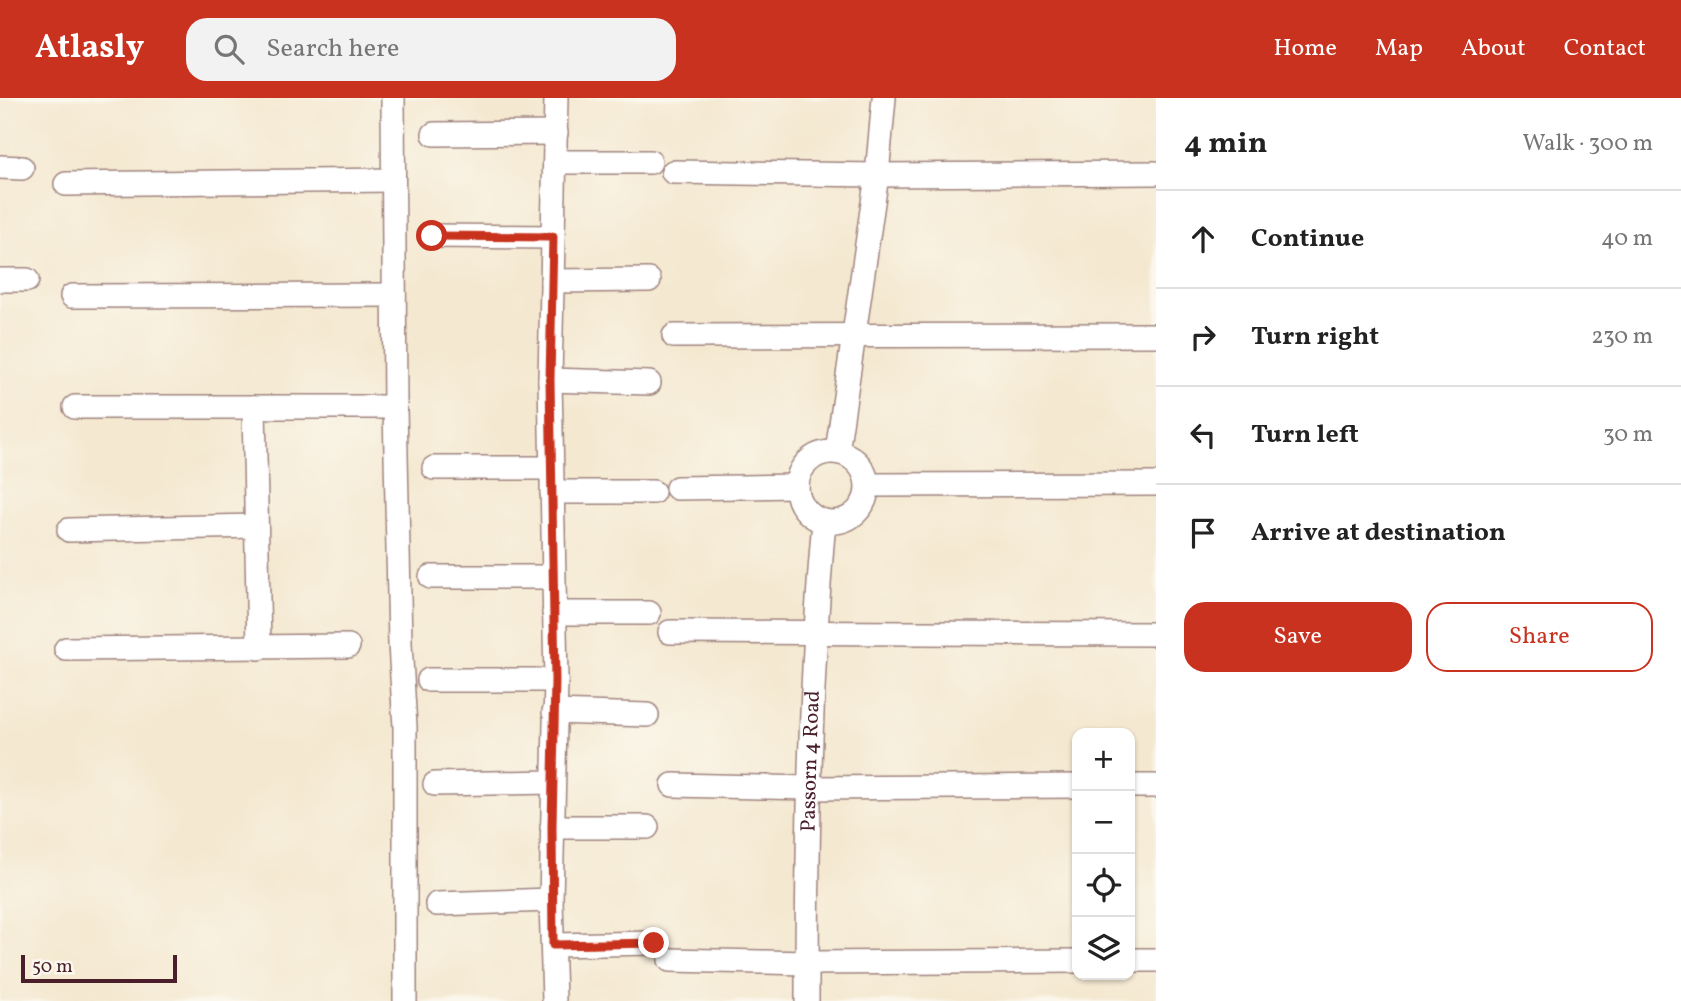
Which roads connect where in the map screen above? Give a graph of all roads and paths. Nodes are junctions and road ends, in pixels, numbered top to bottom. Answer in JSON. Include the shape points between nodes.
{"nodes":[{"id":1,"x":393,"y":98,"type":"edge"},
{"id":2,"x":556,"y":98,"type":"edge"},
{"id":3,"x":884,"y":98,"type":"edge"},
{"id":4,"x":555,"y":133,"type":"junction"},
{"id":5,"x":434,"y":134,"type":"dead end"},
{"id":6,"x":555,"y":162,"type":"junction"},
{"id":7,"x":650,"y":162,"type":"dead end"},
{"id":8,"x":673,"y":172,"type":"dead end"},
{"id":9,"x":1156,"y":173,"type":"edge"},
{"id":10,"x":877,"y":175,"type":"junction"},
{"id":11,"x":393,"y":180,"type":"junction"},
{"id":12,"x":66,"y":184,"type":"dead end"},
{"id":13,"x":432,"y":236,"type":"dead end"},
{"id":14,"x":553,"y":237,"type":"junction"},
{"id":15,"x":0,"y":280,"type":"edge"},
{"id":16,"x":27,"y":280,"type":"dead end"},
{"id":17,"x":649,"y":280,"type":"dead end"},
{"id":18,"x":552,"y":281,"type":"junction"},
{"id":19,"x":394,"y":295,"type":"junction"},
{"id":20,"x":72,"y":296,"type":"dead end"},
{"id":21,"x":1156,"y":335,"type":"edge"},
{"id":22,"x":674,"y":336,"type":"dead end"},
{"id":23,"x":854,"y":337,"type":"junction"},
{"id":24,"x":550,"y":380,"type":"junction"},
{"id":25,"x":649,"y":383,"type":"dead end"},
{"id":26,"x":75,"y":407,"type":"dead end"},
{"id":27,"x":254,"y":407,"type":"junction"},
{"id":28,"x":395,"y":407,"type":"junction"},
{"id":29,"x":837,"y":452,"type":"junction"},
{"id":30,"x":434,"y":468,"type":"dead end"},
{"id":31,"x":551,"y":468,"type":"junction"},
{"id":32,"x":1156,"y":484,"type":"edge"},
{"id":33,"x":868,"y":485,"type":"junction"},
{"id":34,"x":797,"y":486,"type":"junction"},
{"id":35,"x":677,"y":488,"type":"dead end"},
{"id":36,"x":552,"y":492,"type":"junction"},
{"id":37,"x":653,"y":492,"type":"dead end"},
{"id":38,"x":824,"y":521,"type":"junction"},
{"id":39,"x":256,"y":526,"type":"junction"},
{"id":40,"x":69,"y":530,"type":"dead end"},
{"id":41,"x":431,"y":578,"type":"dead end"},
{"id":42,"x":554,"y":578,"type":"junction"},
{"id":43,"x":555,"y":613,"type":"junction"},
{"id":44,"x":649,"y":613,"type":"dead end"},
{"id":45,"x":670,"y":632,"type":"dead end"},
{"id":46,"x":1156,"y":634,"type":"edge"},
{"id":47,"x":814,"y":635,"type":"junction"},
{"id":48,"x":348,"y":646,"type":"dead end"},
{"id":49,"x":259,"y":648,"type":"junction"},
{"id":50,"x":66,"y":649,"type":"dead end"},
{"id":51,"x":429,"y":680,"type":"dead end"},
{"id":52,"x":555,"y":680,"type":"junction"},
{"id":53,"x":555,"y":712,"type":"junction"},
{"id":54,"x":648,"y":715,"type":"dead end"},
{"id":55,"x":554,"y":782,"type":"junction"},
{"id":56,"x":435,"y":784,"type":"dead end"},
{"id":57,"x":673,"y":785,"type":"dead end"},
{"id":58,"x":1072,"y":786,"type":"edge"},
{"id":59,"x":1135,"y":786,"type":"edge"},
{"id":60,"x":1156,"y":786,"type":"edge"},
{"id":61,"x":809,"y":788,"type":"junction"},
{"id":62,"x":552,"y":827,"type":"junction"},
{"id":63,"x":648,"y":827,"type":"dead end"},
{"id":64,"x":551,"y":900,"type":"junction"},
{"id":65,"x":436,"y":904,"type":"dead end"},
{"id":66,"x":553,"y":945,"type":"junction"},
{"id":67,"x":1135,"y":960,"type":"edge"},
{"id":68,"x":1156,"y":960,"type":"edge"},
{"id":69,"x":1072,"y":961,"type":"edge"},
{"id":70,"x":807,"y":963,"type":"junction"},
{"id":71,"x":405,"y":1001,"type":"edge"},
{"id":72,"x":554,"y":1001,"type":"edge"},
{"id":73,"x":807,"y":1001,"type":"edge"}],
"edges":[{"from":1,"to":11,"type":"street"},
{"from":2,"to":4,"type":"street"},
{"from":3,"to":10,"type":"street"},
{"from":4,"to":5,"type":"street"},
{"from":4,"to":6,"type":"street"},
{"from":6,"to":7,"type":"street"},
{"from":6,"to":14,"type":"street"},
{"from":8,"to":10,"type":"street"},
{"from":9,"to":10,"type":"street"},
{"from":10,"to":23,"type":"street"},
{"from":11,"to":12,"type":"street"},
{"from":11,"to":19,"type":"street"},
{"from":13,"to":14,"type":"street"},
{"from":14,"to":18,"type":"street"},
{"from":15,"to":16,"type":"street"},
{"from":17,"to":18,"type":"street"},
{"from":18,"to":24,"type":"street"},
{"from":19,"to":20,"type":"street"},
{"from":19,"to":28,"type":"street"},
{"from":21,"to":23,"type":"street"},
{"from":22,"to":23,"type":"street"},
{"from":23,"to":29,"type":"street"},
{"from":24,"to":25,"type":"street"},
{"from":24,"to":31,"type":"street"},
{"from":26,"to":27,"type":"street"},
{"from":27,"to":28,"type":"street"},
{"from":27,"to":39,"type":"street"},
{"from":28,"to":71,"type":"street","via":[[405,727]]},
{"from":29,"to":33,"type":"street","via":[[858,463]]},
{"from":29,"to":34,"type":"street","via":[[814,457]]},
{"from":30,"to":31,"type":"street"},
{"from":31,"to":36,"type":"street"},
{"from":32,"to":33,"type":"street"},
{"from":33,"to":38,"type":"street","via":[[866,498],[850,518]]},
{"from":34,"to":35,"type":"street"},
{"from":34,"to":38,"type":"street","via":[[804,508]]},
{"from":36,"to":37,"type":"street"},
{"from":36,"to":42,"type":"street"},
{"from":38,"to":47,"type":"street","name":"Passorn 4 Road"},
{"from":39,"to":40,"type":"street"},
{"from":39,"to":49,"type":"street"},
{"from":41,"to":42,"type":"street"},
{"from":42,"to":43,"type":"street"},
{"from":43,"to":44,"type":"street"},
{"from":43,"to":52,"type":"street"},
{"from":45,"to":47,"type":"street"},
{"from":46,"to":47,"type":"street"},
{"from":47,"to":61,"type":"street","name":"Passorn 4 Road"},
{"from":48,"to":49,"type":"street"},
{"from":49,"to":50,"type":"street"},
{"from":51,"to":52,"type":"street"},
{"from":52,"to":53,"type":"street"},
{"from":53,"to":54,"type":"street"},
{"from":53,"to":55,"type":"street"},
{"from":55,"to":56,"type":"street"},
{"from":55,"to":62,"type":"street"},
{"from":57,"to":61,"type":"street"},
{"from":58,"to":61,"type":"street"},
{"from":59,"to":60,"type":"street"},
{"from":61,"to":70,"type":"street","name":"Passorn 4 Road"},
{"from":62,"to":63,"type":"street"},
{"from":62,"to":64,"type":"street"},
{"from":64,"to":65,"type":"street"},
{"from":64,"to":66,"type":"street"},
{"from":66,"to":70,"type":"street"},
{"from":66,"to":72,"type":"street"},
{"from":67,"to":68,"type":"street"},
{"from":69,"to":70,"type":"street"},
{"from":70,"to":73,"type":"street","name":"Passorn 4 Road"}]}
